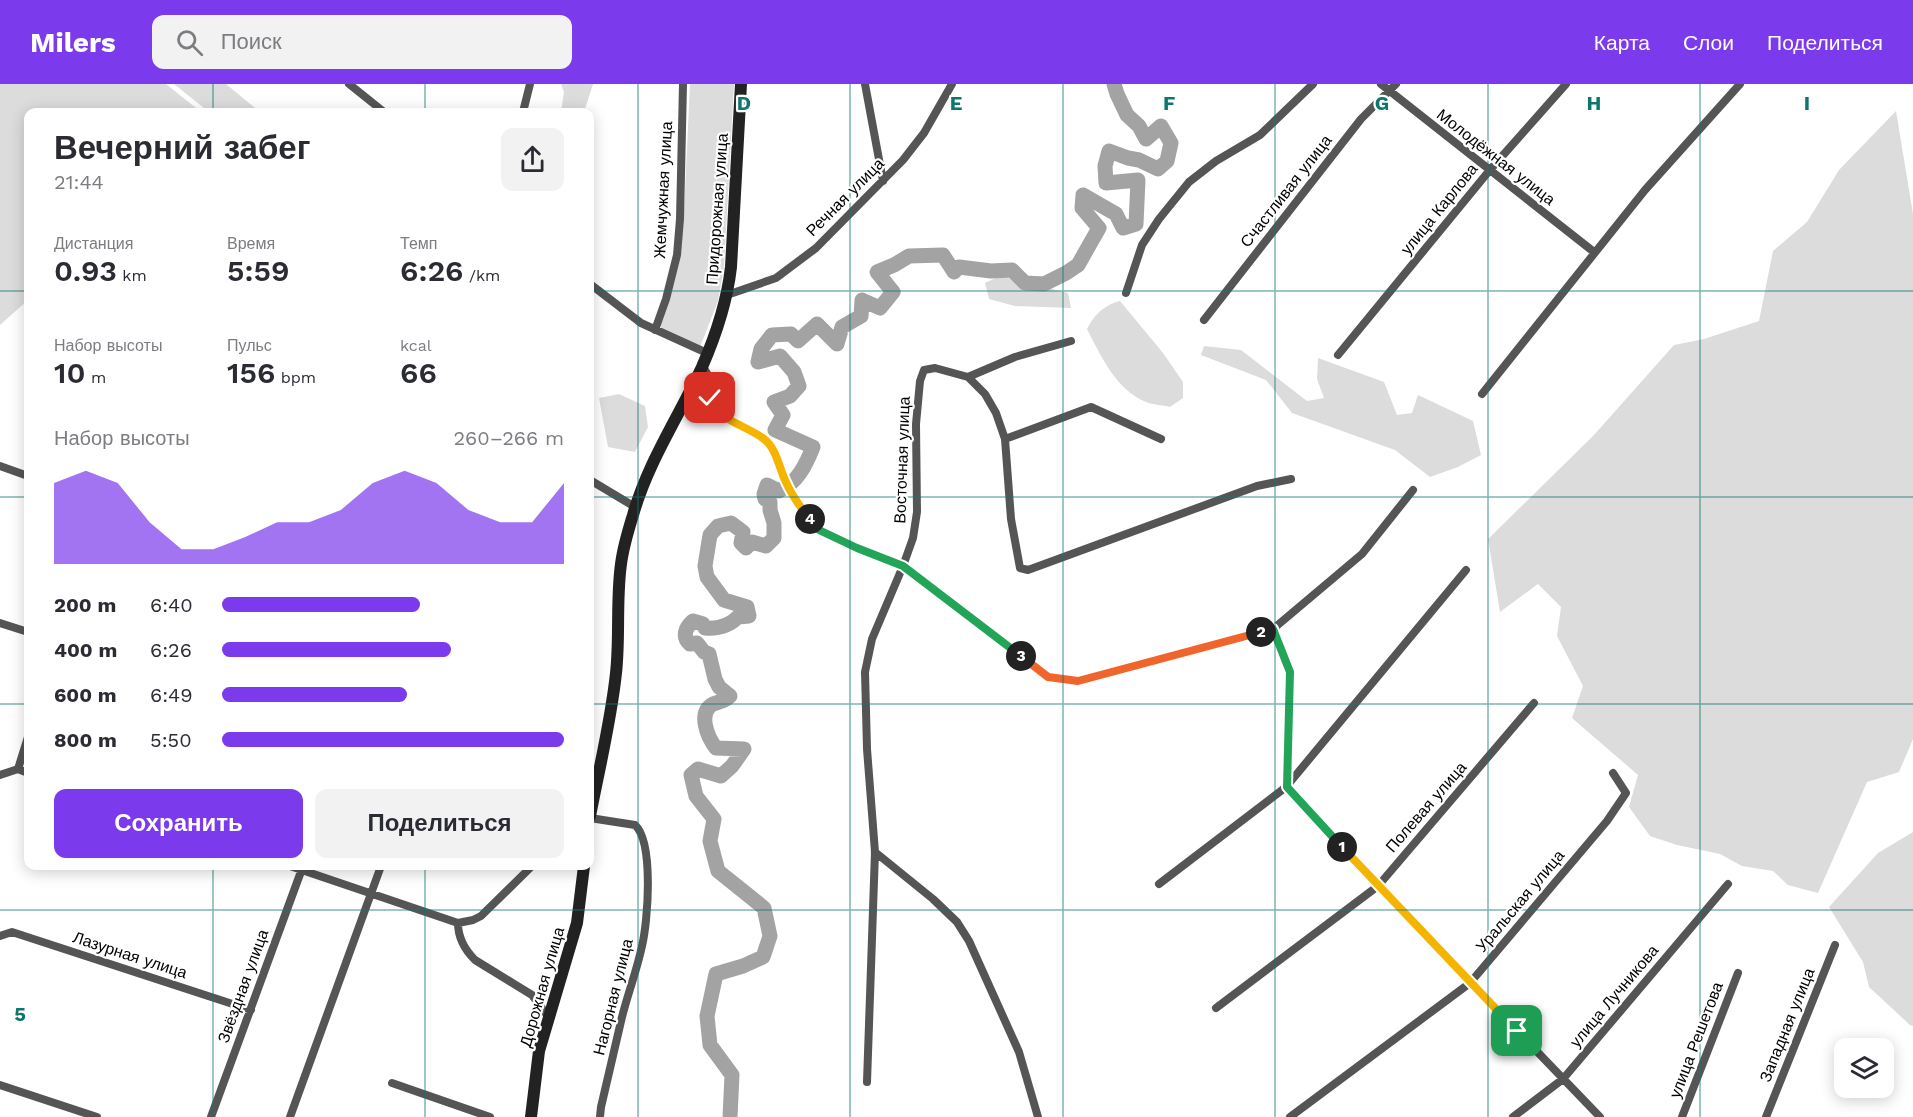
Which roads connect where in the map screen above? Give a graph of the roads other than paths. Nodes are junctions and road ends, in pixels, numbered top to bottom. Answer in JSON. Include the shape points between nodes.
{"nodes":[{"id":1,"x":349,"y":84,"type":"edge"},
{"id":2,"x":530,"y":84,"type":"edge"},
{"id":3,"x":683,"y":84,"type":"edge"},
{"id":4,"x":741,"y":84,"type":"edge"},
{"id":5,"x":865,"y":84,"type":"edge"},
{"id":6,"x":952,"y":84,"type":"edge"},
{"id":7,"x":1313,"y":84,"type":"edge"},
{"id":8,"x":1381,"y":84,"type":"edge"},
{"id":9,"x":1566,"y":84,"type":"edge"},
{"id":10,"x":1740,"y":84,"type":"edge"},
{"id":11,"x":1393,"y":87,"type":"edge"},
{"id":12,"x":379,"y":108,"type":"edge"},
{"id":13,"x":524,"y":108,"type":"edge"},
{"id":14,"x":1489,"y":171,"type":"junction"},
{"id":15,"x":883,"y":181,"type":"junction"},
{"id":16,"x":1594,"y":252,"type":"junction"},
{"id":17,"x":594,"y":287,"type":"edge"},
{"id":18,"x":1126,"y":293,"type":"dead end"},
{"id":19,"x":727,"y":295,"type":"junction"},
{"id":20,"x":1204,"y":320,"type":"dead end"},
{"id":21,"x":655,"y":330,"type":"junction"},
{"id":22,"x":1071,"y":340,"type":"dead end"},
{"id":23,"x":707,"y":353,"type":"junction"},
{"id":24,"x":1338,"y":355,"type":"dead end"},
{"id":25,"x":702,"y":365,"type":"junction"},
{"id":26,"x":968,"y":377,"type":"junction"},
{"id":27,"x":1482,"y":394,"type":"dead end"},
{"id":28,"x":1005,"y":439,"type":"junction"},
{"id":29,"x":1161,"y":439,"type":"dead end"},
{"id":30,"x":0,"y":466,"type":"edge"},
{"id":31,"x":24,"y":475,"type":"edge"},
{"id":32,"x":1291,"y":478,"type":"dead end"},
{"id":33,"x":594,"y":482,"type":"edge"},
{"id":34,"x":1413,"y":490,"type":"dead end"},
{"id":35,"x":636,"y":507,"type":"junction"},
{"id":36,"x":903,"y":566,"type":"junction"},
{"id":37,"x":1466,"y":570,"type":"dead end"},
{"id":38,"x":0,"y":622,"type":"edge"},
{"id":39,"x":1273,"y":629,"type":"junction"},
{"id":40,"x":24,"y":631,"type":"edge"},
{"id":41,"x":1534,"y":703,"type":"dead end"},
{"id":42,"x":24,"y":750,"type":"edge"},
{"id":43,"x":18,"y":769,"type":"junction"},
{"id":44,"x":24,"y":771,"type":"edge"},
{"id":45,"x":1613,"y":773,"type":"dead end"},
{"id":46,"x":0,"y":775,"type":"edge"},
{"id":47,"x":1287,"y":787,"type":"junction"},
{"id":48,"x":594,"y":793,"type":"edge"},
{"id":49,"x":594,"y":813,"type":"edge"},
{"id":50,"x":875,"y":852,"type":"junction"},
{"id":51,"x":302,"y":870,"type":"edge"},
{"id":52,"x":308,"y":870,"type":"edge"},
{"id":53,"x":380,"y":870,"type":"edge"},
{"id":54,"x":528,"y":870,"type":"edge"},
{"id":55,"x":584,"y":870,"type":"edge"},
{"id":56,"x":1158,"y":884,"type":"dead end"},
{"id":57,"x":1728,"y":884,"type":"dead end"},
{"id":58,"x":1378,"y":886,"type":"junction"},
{"id":59,"x":371,"y":893,"type":"junction"},
{"id":60,"x":459,"y":923,"type":"junction"},
{"id":61,"x":0,"y":936,"type":"edge"},
{"id":62,"x":1835,"y":945,"type":"dead end"},
{"id":63,"x":1738,"y":973,"type":"dead end"},
{"id":64,"x":1470,"y":983,"type":"junction"},
{"id":65,"x":1216,"y":1008,"type":"dead end"},
{"id":66,"x":251,"y":1010,"type":"junction"},
{"id":67,"x":550,"y":1019,"type":"junction"},
{"id":68,"x":1563,"y":1079,"type":"junction"},
{"id":69,"x":867,"y":1082,"type":"dead end"},
{"id":70,"x":392,"y":1083,"type":"dead end"},
{"id":71,"x":0,"y":1085,"type":"edge"},
{"id":72,"x":97,"y":1117,"type":"edge"},
{"id":73,"x":211,"y":1117,"type":"edge"},
{"id":74,"x":291,"y":1117,"type":"edge"},
{"id":75,"x":490,"y":1117,"type":"edge"},
{"id":76,"x":531,"y":1117,"type":"edge"},
{"id":77,"x":600,"y":1117,"type":"edge"},
{"id":78,"x":1038,"y":1117,"type":"edge"},
{"id":79,"x":1290,"y":1117,"type":"edge"},
{"id":80,"x":1514,"y":1117,"type":"edge"},
{"id":81,"x":1600,"y":1117,"type":"edge"},
{"id":82,"x":1682,"y":1117,"type":"edge"},
{"id":83,"x":1766,"y":1117,"type":"edge"}],
"edges":[{"from":1,"to":12,"type":"street"},
{"from":2,"to":13,"type":"street"},
{"from":3,"to":21,"type":"street","name":"Жемчужная улица","via":[[677,255]]},
{"from":4,"to":19,"type":"street","name":"Придорожная улица"},
{"from":5,"to":15,"type":"street"},
{"from":6,"to":15,"type":"street","name":"Речная улица","via":[[924,133]]},
{"from":7,"to":18,"type":"street","via":[[1260,135],[1216,160],[1189,182],[1142,245]]},
{"from":8,"to":11,"type":"street","name":"Молодёжная улица"},
{"from":9,"to":14,"type":"street","name":"улица Карлова"},
{"from":10,"to":16,"type":"street"},
{"from":11,"to":14,"type":"street","name":"Молодёжная улица"},
{"from":11,"to":20,"type":"street","name":"Счастливая улица","via":[[1361,119]]},
{"from":14,"to":16,"type":"street","name":"Молодёжная улица"},
{"from":14,"to":24,"type":"street","name":"улица Карлова"},
{"from":15,"to":19,"type":"street","name":"Речная улица","via":[[816,248],[776,278]]},
{"from":16,"to":27,"type":"street"},
{"from":17,"to":21,"type":"street"},
{"from":19,"to":23,"type":"street","name":"Придорожная улица"},
{"from":21,"to":23,"type":"street"},
{"from":22,"to":26,"type":"street"},
{"from":23,"to":25,"type":"street","name":"Придорожная улица"},
{"from":25,"to":35,"type":"street","name":"Придорожная улица","via":[[653,463]]},
{"from":25,"to":36,"type":"street","via":[[711,380],[713,406],[771,447],[792,493],[819,530]]},
{"from":26,"to":28,"type":"street","via":[[985,394]]},
{"from":26,"to":36,"type":"street","name":"Восточная улица","via":[[935,368],[924,370],[920,381],[916,424],[917,512]]},
{"from":28,"to":29,"type":"street","via":[[1092,407]]},
{"from":28,"to":32,"type":"street","via":[[1011,519],[1020,568],[1028,570],[1257,486]]},
{"from":30,"to":31,"type":"street"},
{"from":33,"to":35,"type":"street"},
{"from":34,"to":39,"type":"street","via":[[1362,554]]},
{"from":35,"to":48,"type":"street","name":"Придорожная улица","via":[[621,564],[616,672]]},
{"from":36,"to":39,"type":"street","via":[[1048,677],[1078,681]]},
{"from":36,"to":50,"type":"street","name":"Восточная улица","via":[[872,639],[865,672]]},
{"from":37,"to":47,"type":"street"},
{"from":38,"to":40,"type":"street"},
{"from":39,"to":47,"type":"street","via":[[1290,672]]},
{"from":41,"to":58,"type":"street","name":"Полевая улица"},
{"from":42,"to":43,"type":"street"},
{"from":43,"to":44,"type":"street"},
{"from":43,"to":46,"type":"street"},
{"from":45,"to":64,"type":"street","name":"Уральская улица","via":[[1626,793],[1607,821]]},
{"from":47,"to":56,"type":"street"},
{"from":47,"to":58,"type":"street"},
{"from":49,"to":77,"type":"street","name":"Нагорная улица","via":[[640,830],[648,884],[643,945],[622,1016]]},
{"from":50,"to":69,"type":"street","name":"Восточная улица"},
{"from":50,"to":78,"type":"street","via":[[933,899],[969,940],[1019,1052]]},
{"from":51,"to":66,"type":"street","name":"Звёздная улица"},
{"from":52,"to":59,"type":"street"},
{"from":53,"to":59,"type":"street"},
{"from":54,"to":60,"type":"street","via":[[481,916]]},
{"from":55,"to":67,"type":"street","name":"Дорожная улица","via":[[577,923]]},
{"from":57,"to":68,"type":"street","name":"улица Лучникова"},
{"from":58,"to":64,"type":"street"},
{"from":58,"to":65,"type":"street","name":"Полевая улица"},
{"from":59,"to":60,"type":"street"},
{"from":59,"to":74,"type":"street"},
{"from":60,"to":67,"type":"street","via":[[458,932],[468,953],[532,995]]},
{"from":61,"to":66,"type":"street","name":"Лазурная улица","via":[[12,932]]},
{"from":62,"to":83,"type":"street","name":"Западная улица"},
{"from":63,"to":82,"type":"street","name":"улица Решетова"},
{"from":64,"to":68,"type":"street"},
{"from":64,"to":79,"type":"street","name":"Уральская улица"},
{"from":66,"to":73,"type":"street","name":"Звёздная улица"},
{"from":67,"to":76,"type":"street","name":"Дорожная улица","via":[[539,1051]]},
{"from":68,"to":80,"type":"street","name":"улица Лучникова"},
{"from":68,"to":81,"type":"street"},
{"from":70,"to":75,"type":"street"},
{"from":71,"to":72,"type":"street"}]}
